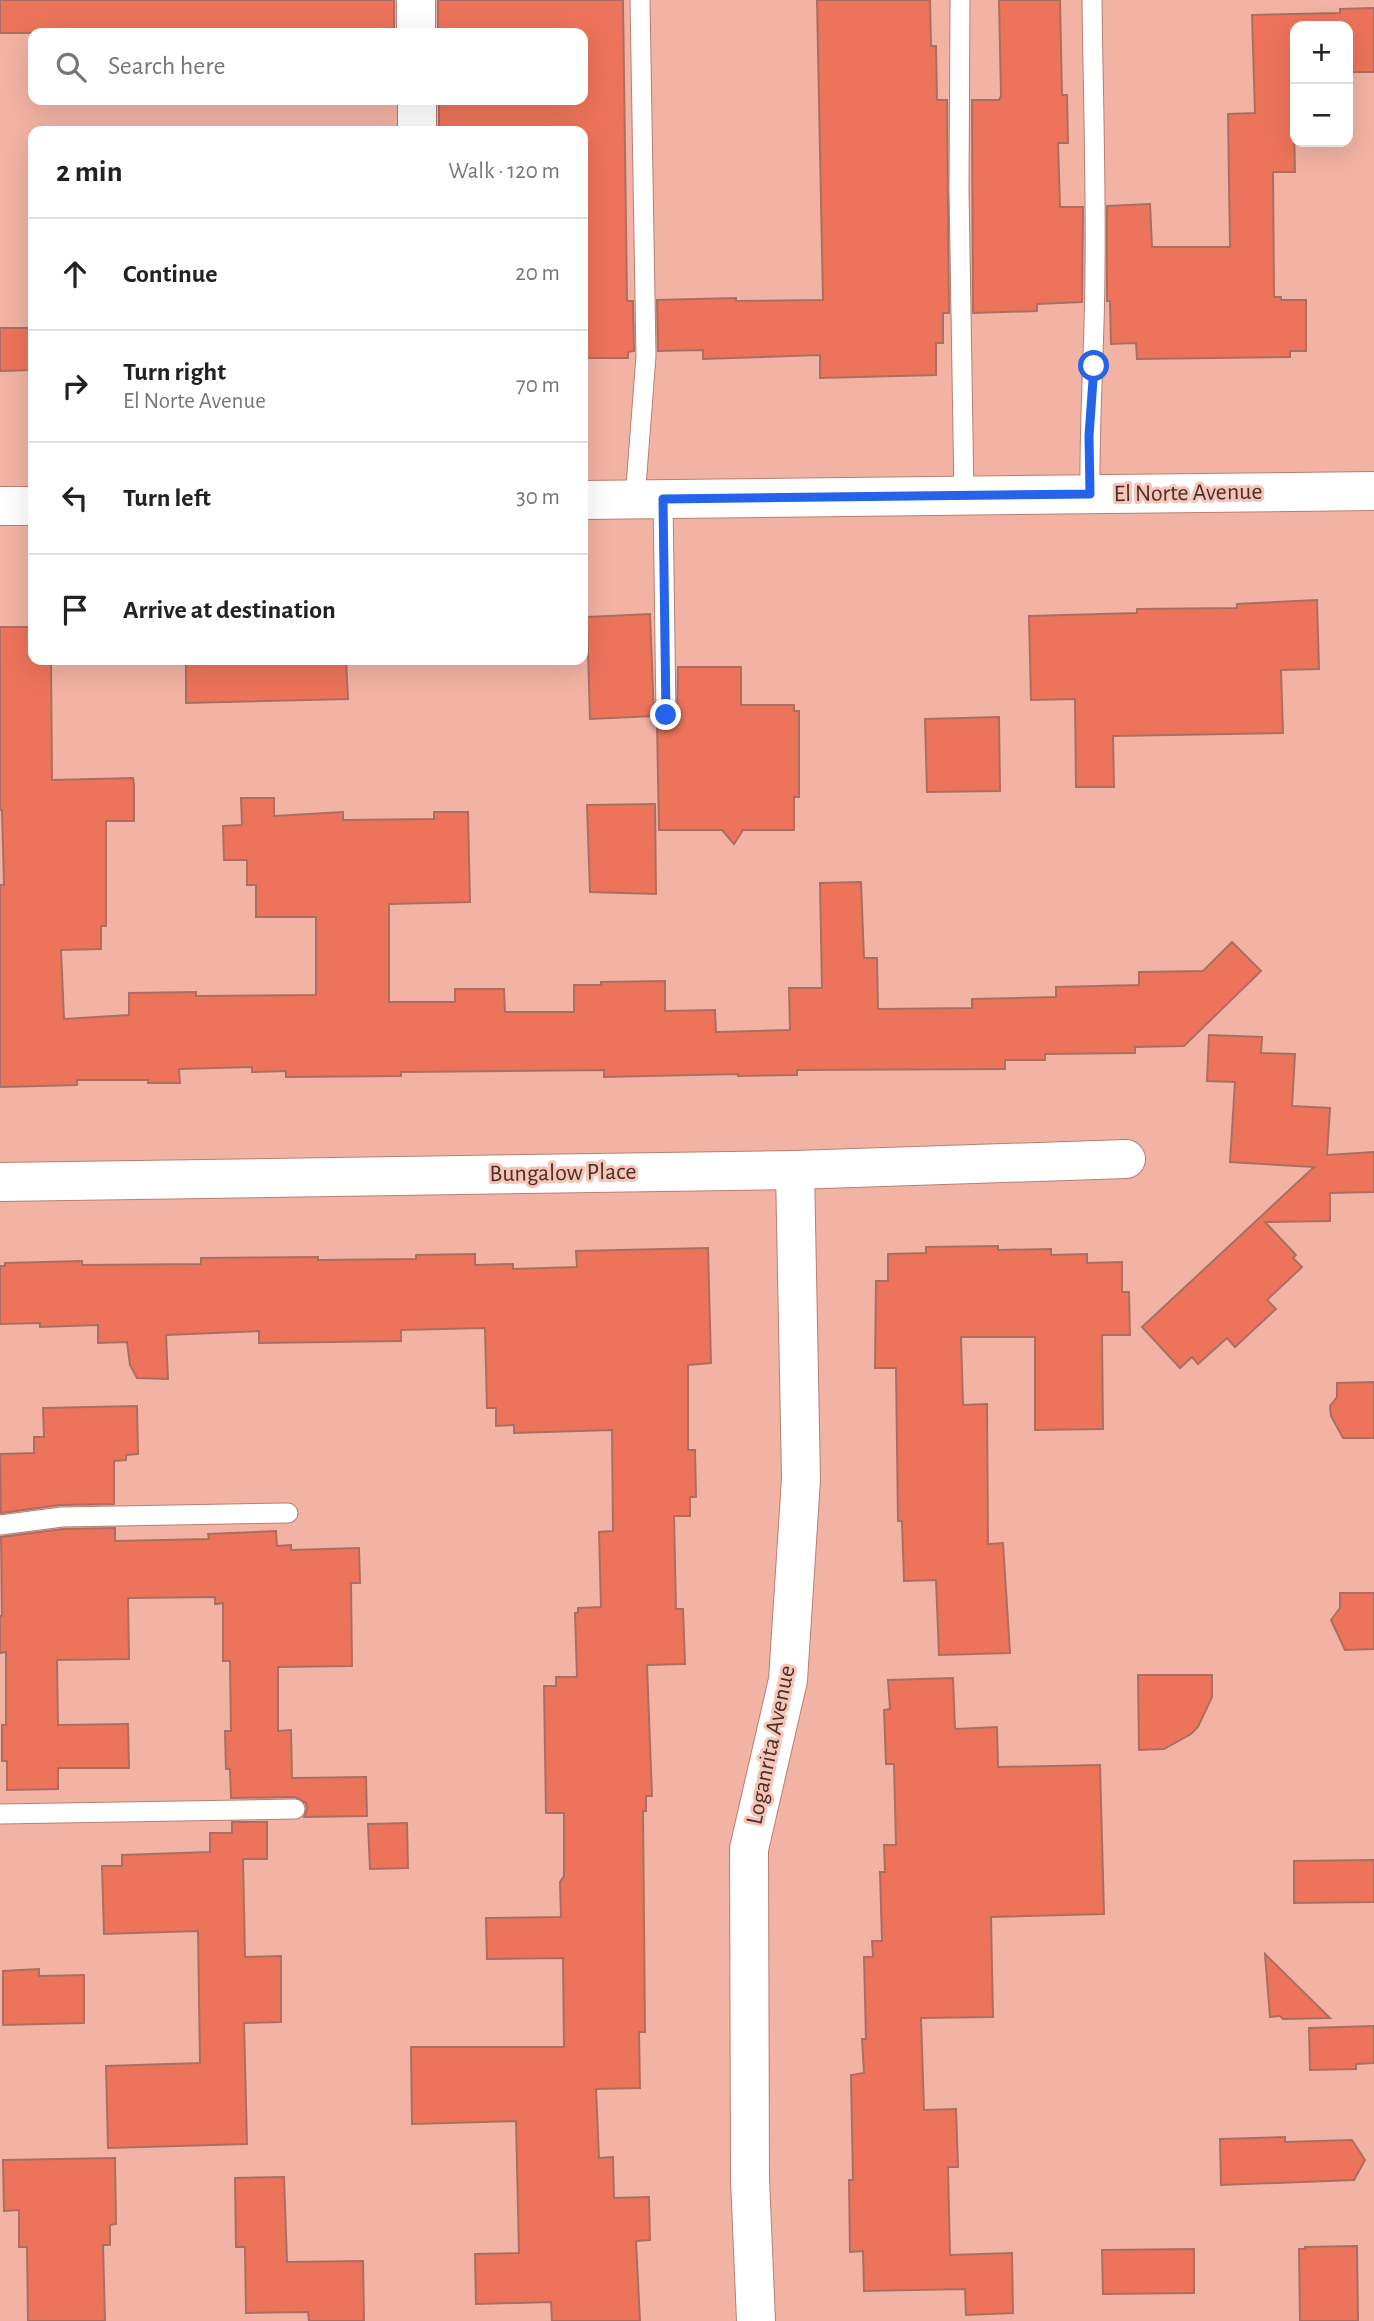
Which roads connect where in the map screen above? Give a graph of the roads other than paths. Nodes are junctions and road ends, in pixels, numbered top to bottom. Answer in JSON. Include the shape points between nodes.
{"nodes":[{"id":1,"x":416,"y":0,"type":"edge"},
{"id":2,"x":640,"y":0,"type":"edge"},
{"id":3,"x":960,"y":0,"type":"edge"},
{"id":4,"x":1092,"y":0,"type":"edge"},
{"id":5,"x":416,"y":28,"type":"edge"},
{"id":6,"x":417,"y":105,"type":"edge"},
{"id":7,"x":417,"y":126,"type":"edge"},
{"id":8,"x":1374,"y":491,"type":"edge"},
{"id":9,"x":1090,"y":494,"type":"junction"},
{"id":10,"x":964,"y":495,"type":"junction"},
{"id":11,"x":649,"y":499,"type":"junction"},
{"id":12,"x":588,"y":500,"type":"edge"},
{"id":13,"x":0,"y":506,"type":"edge"},
{"id":14,"x":28,"y":506,"type":"edge"},
{"id":15,"x":666,"y":715,"type":"dead end"},
{"id":16,"x":1126,"y":1159,"type":"dead end"},
{"id":17,"x":795,"y":1170,"type":"junction"},
{"id":18,"x":0,"y":1182,"type":"edge"},
{"id":19,"x":288,"y":1513,"type":"dead end"},
{"id":20,"x":0,"y":1525,"type":"edge"},
{"id":21,"x":295,"y":1809,"type":"dead end"},
{"id":22,"x":0,"y":1814,"type":"edge"},
{"id":23,"x":756,"y":2321,"type":"edge"}],
"edges":[{"from":1,"to":5,"type":"street"},
{"from":2,"to":11,"type":"lane"},
{"from":3,"to":10,"type":"lane"},
{"from":4,"to":9,"type":"lane","via":[[1095,265]]},
{"from":6,"to":7,"type":"street"},
{"from":8,"to":9,"type":"street","name":"El Norte Avenue"},
{"from":9,"to":10,"type":"street","name":"El Norte Avenue"},
{"from":10,"to":11,"type":"street","name":"El Norte Avenue"},
{"from":11,"to":12,"type":"street","name":"El Norte Avenue"},
{"from":11,"to":15,"type":"lane"},
{"from":13,"to":14,"type":"street"},
{"from":16,"to":17,"type":"street","name":"Bungalow Place"},
{"from":17,"to":18,"type":"street","name":"Bungalow Place"},
{"from":17,"to":23,"type":"street","name":"Loganrita Avenue","via":[[801,1479],[789,1666],[749,1849],[750,2179]]},
{"from":19,"to":20,"type":"lane","via":[[62,1517]]},
{"from":21,"to":22,"type":"lane"}]}
